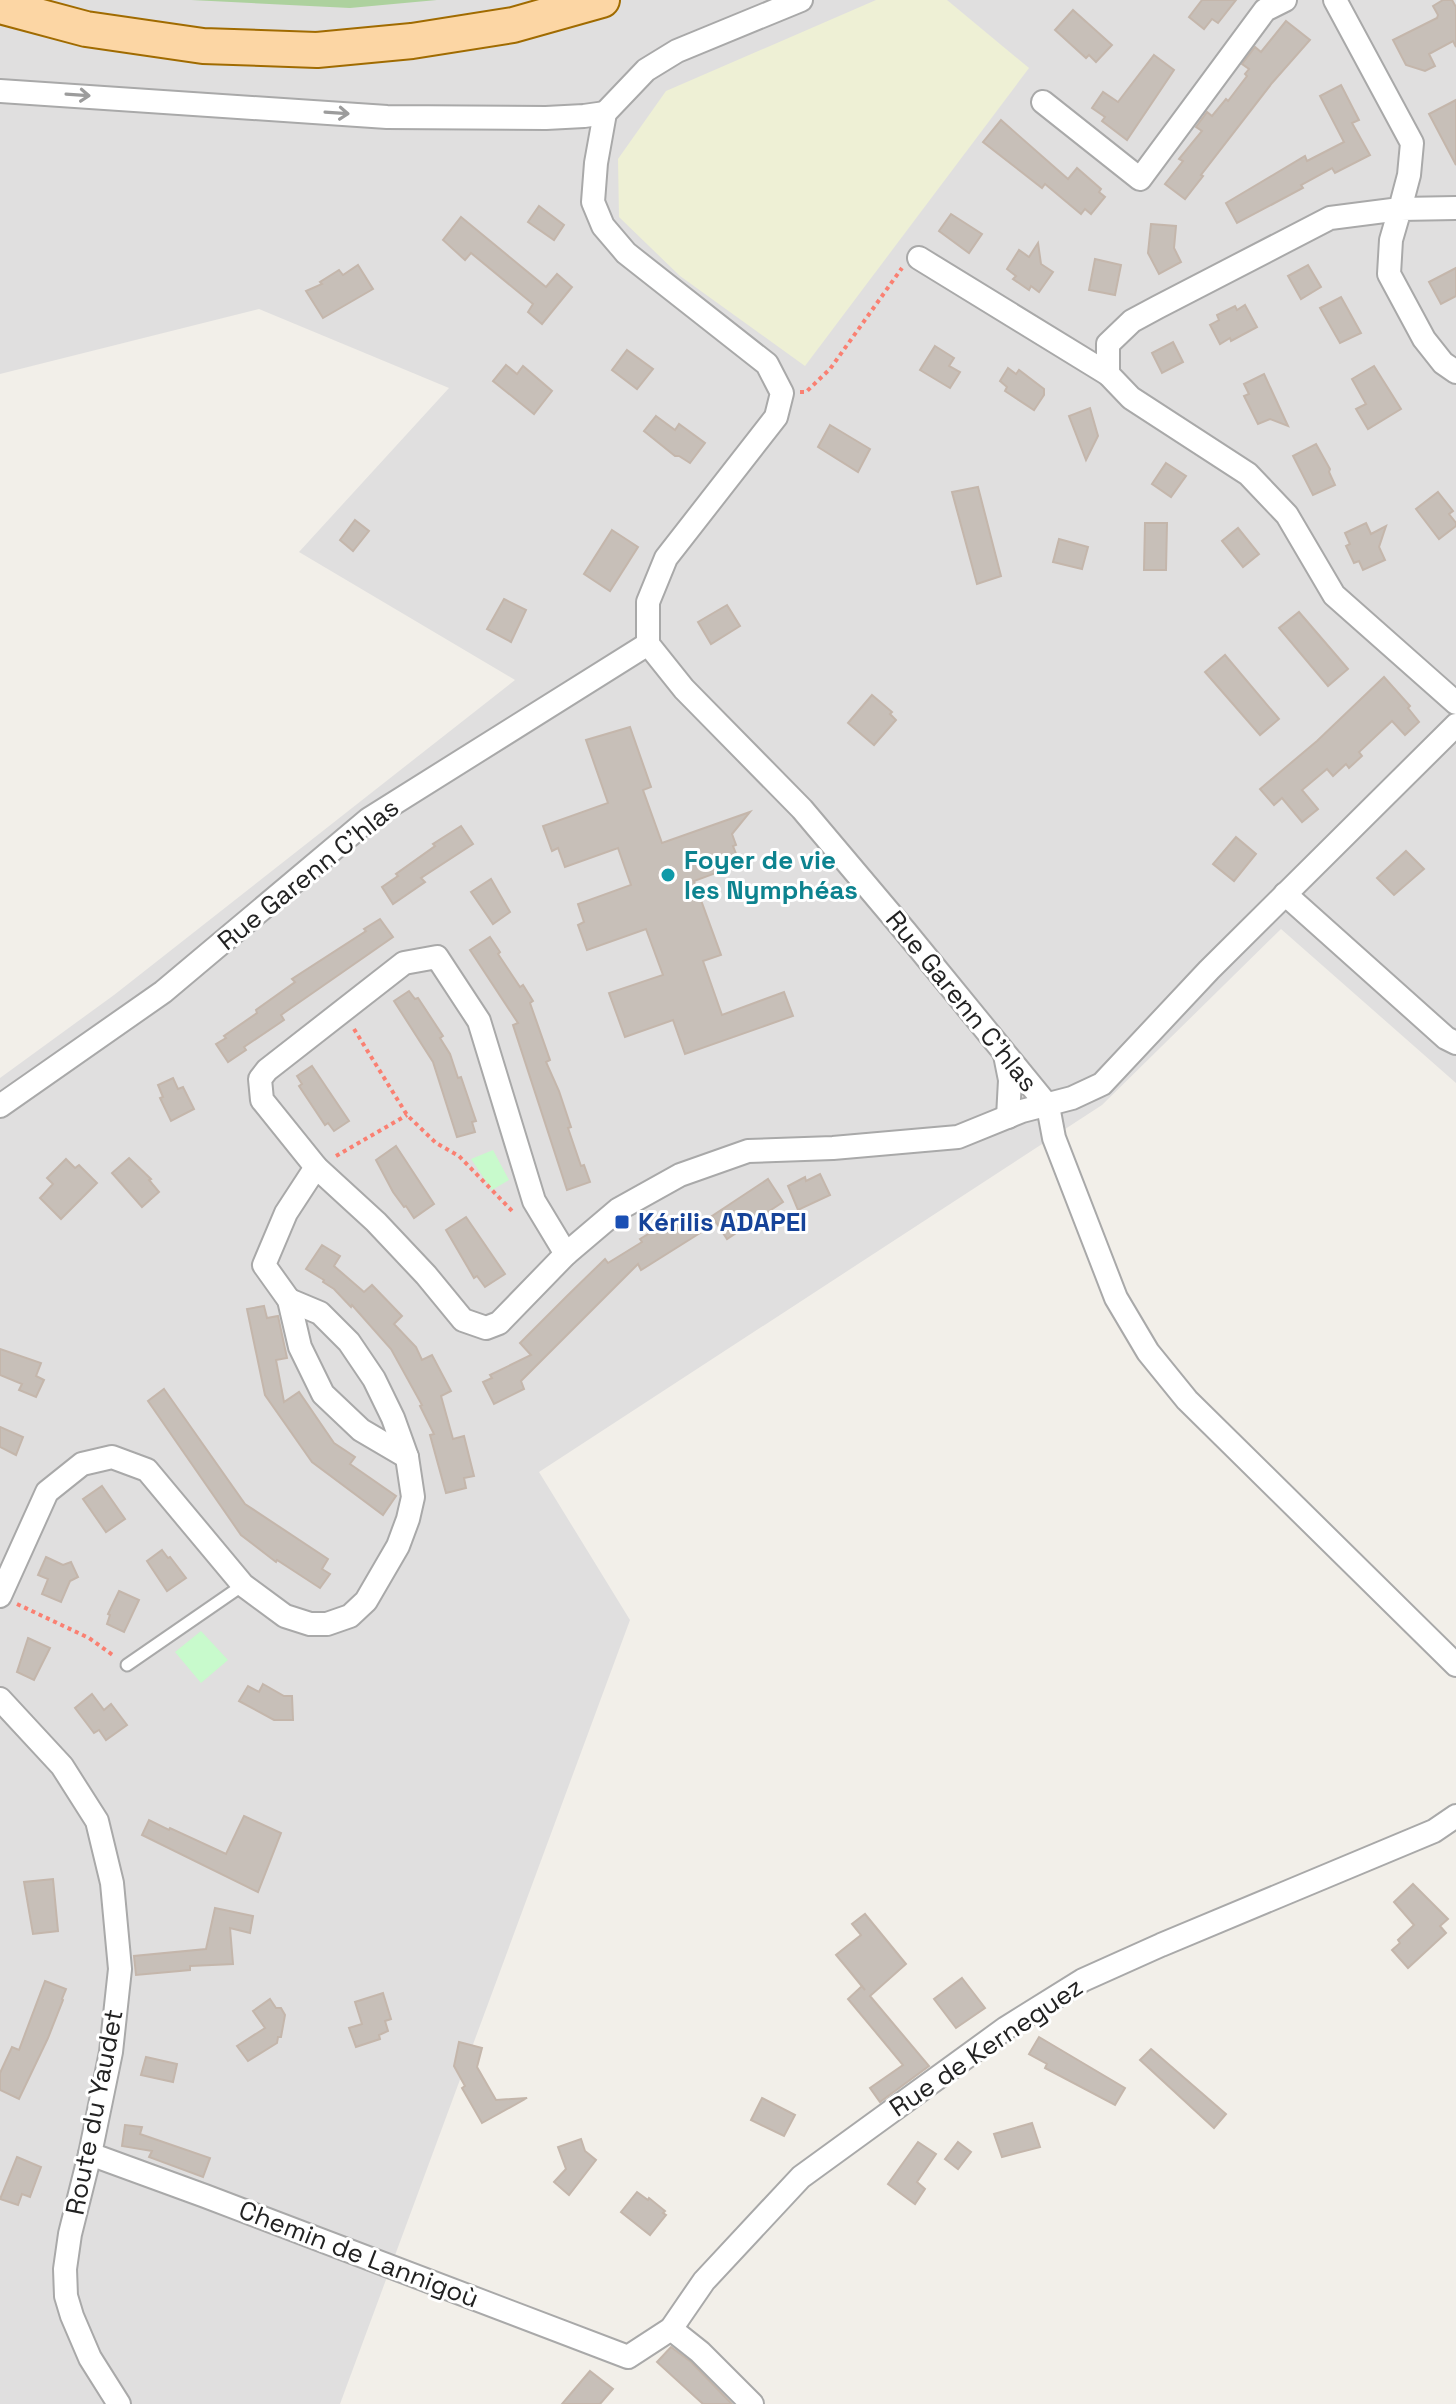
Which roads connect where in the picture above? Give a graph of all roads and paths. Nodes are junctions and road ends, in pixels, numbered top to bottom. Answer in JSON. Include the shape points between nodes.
{"nodes":[{"id":1,"x":602,"y":0,"type":"edge"},
{"id":2,"x":801,"y":0,"type":"edge"},
{"id":3,"x":1285,"y":0,"type":"edge"},
{"id":4,"x":1335,"y":0,"type":"edge"},
{"id":5,"x":0,"y":6,"type":"edge"},
{"id":6,"x":0,"y":91,"type":"edge"},
{"id":7,"x":1043,"y":102,"type":"dead end"},
{"id":8,"x":605,"y":113,"type":"junction"},
{"id":9,"x":1456,"y":208,"type":"edge"},
{"id":10,"x":1400,"y":209,"type":"junction"},
{"id":11,"x":919,"y":258,"type":"joint"},
{"id":12,"x":1456,"y":372,"type":"edge"},
{"id":13,"x":1108,"y":374,"type":"junction"},
{"id":14,"x":782,"y":393,"type":"junction"},
{"id":15,"x":648,"y":644,"type":"junction"},
{"id":16,"x":1456,"y":703,"type":"edge"},
{"id":17,"x":1456,"y":725,"type":"edge"},
{"id":18,"x":1285,"y":894,"type":"junction"},
{"id":19,"x":342,"y":1010,"type":"junction"},
{"id":20,"x":1456,"y":1043,"type":"edge"},
{"id":21,"x":1005,"y":1053,"type":"junction"},
{"id":22,"x":0,"y":1106,"type":"edge"},
{"id":23,"x":1048,"y":1106,"type":"junction"},
{"id":24,"x":407,"y":1115,"type":"junction"},
{"id":25,"x":1008,"y":1117,"type":"junction"},
{"id":26,"x":316,"y":1167,"type":"junction"},
{"id":27,"x":546,"y":1222,"type":"junction"},
{"id":28,"x":566,"y":1254,"type":"junction"},
{"id":29,"x":289,"y":1300,"type":"junction"},
{"id":30,"x":407,"y":1457,"type":"junction"},
{"id":31,"x":243,"y":1585,"type":"junction"},
{"id":32,"x":0,"y":1596,"type":"edge"},
{"id":33,"x":127,"y":1665,"type":"joint"},
{"id":34,"x":1456,"y":1665,"type":"edge"},
{"id":35,"x":0,"y":1699,"type":"edge"},
{"id":36,"x":1456,"y":1816,"type":"edge"},
{"id":37,"x":90,"y":2154,"type":"junction"},
{"id":38,"x":671,"y":2329,"type":"junction"},
{"id":39,"x":628,"y":2357,"type":"joint"},
{"id":40,"x":119,"y":2404,"type":"edge"},
{"id":41,"x":752,"y":2404,"type":"edge"}],
"edges":[{"from":1,"to":5,"type":"main road","via":[[513,25],[317,50],[188,44],[86,29]]},
{"from":2,"to":8,"type":"street","via":[[677,51],[646,70]]},
{"from":3,"to":7,"type":"street","via":[[1265,10],[1140,179]]},
{"from":4,"to":10,"type":"street","via":[[1412,143]]},
{"from":6,"to":8,"type":"street","one_way":true,"via":[[387,117]]},
{"from":8,"to":14,"type":"street","via":[[593,202],[603,226],[626,253],[767,364]]},
{"from":9,"to":10,"type":"street"},
{"from":10,"to":12,"type":"street","via":[[1389,274],[1424,339]]},
{"from":10,"to":13,"type":"street","via":[[1330,218],[1132,321],[1108,344]]},
{"from":11,"to":13,"type":"street"},
{"from":11,"to":14,"type":"path","via":[[907,261],[830,369],[806,392]]},
{"from":13,"to":16,"type":"street","via":[[1131,398],[1248,474],[1287,515],[1334,595]]},
{"from":14,"to":15,"type":"street","via":[[776,417],[666,558],[648,602]]},
{"from":15,"to":21,"type":"street","name":"Rue Garenn C'hlas","via":[[684,689],[802,809]]},
{"from":15,"to":22,"type":"street","name":"Rue Garenn C'hlas","via":[[369,819],[163,992]]},
{"from":17,"to":18,"type":"street","name":"Rue Garenn C'hlas"},
{"from":18,"to":20,"type":"street"},
{"from":18,"to":23,"type":"street","name":"Rue Garenn C'hlas","via":[[1102,1084]]},
{"from":19,"to":24,"type":"path"},
{"from":19,"to":26,"type":"street","via":[[260,1079],[262,1100]]},
{"from":19,"to":27,"type":"street","via":[[404,963],[437,957],[479,1021],[534,1201]]},
{"from":21,"to":23,"type":"street","name":"Rue Garenn C'hlas"},
{"from":21,"to":25,"type":"street"},
{"from":23,"to":25,"type":"street"},
{"from":23,"to":34,"type":"street","via":[[1054,1138],[1116,1298],[1148,1352],[1187,1400]]},
{"from":24,"to":26,"type":"path"},
{"from":24,"to":27,"type":"path","via":[[436,1143],[459,1156],[531,1231]]},
{"from":25,"to":28,"type":"street","via":[[958,1137],[748,1151],[680,1175],[619,1209]]},
{"from":26,"to":28,"type":"street","via":[[376,1222],[463,1320],[486,1328],[499,1323]]},
{"from":26,"to":29,"type":"street","via":[[286,1213],[264,1265]]},
{"from":27,"to":28,"type":"street"},
{"from":29,"to":30,"type":"street","via":[[320,1313],[349,1342],[374,1379]]},
{"from":29,"to":30,"type":"street","via":[[300,1347],[323,1394],[361,1430]]},
{"from":30,"to":31,"type":"street","via":[[413,1497],[398,1546],[366,1601],[350,1616],[310,1624],[285,1616]]},
{"from":31,"to":32,"type":"street","via":[[147,1470],[112,1457],[82,1464],[47,1492]]},
{"from":31,"to":33,"type":"lane"},
{"from":32,"to":33,"type":"path","via":[[89,1638]]},
{"from":35,"to":37,"type":"street","name":"Route du Yaudet","via":[[62,1766],[97,1821],[112,1883],[120,1969],[111,2052]]},
{"from":36,"to":38,"type":"street","name":"Rue de Kerneguez","via":[[1434,1831],[1083,1980],[1006,2028],[801,2177],[704,2281]]},
{"from":37,"to":39,"type":"street","name":"Chemin de Lannigoù"},
{"from":37,"to":40,"type":"street","name":"Route du Yaudet","via":[[70,2234],[66,2296],[90,2358]]},
{"from":38,"to":39,"type":"street","name":"Rue de Kerneguez"},
{"from":38,"to":41,"type":"street"}]}
